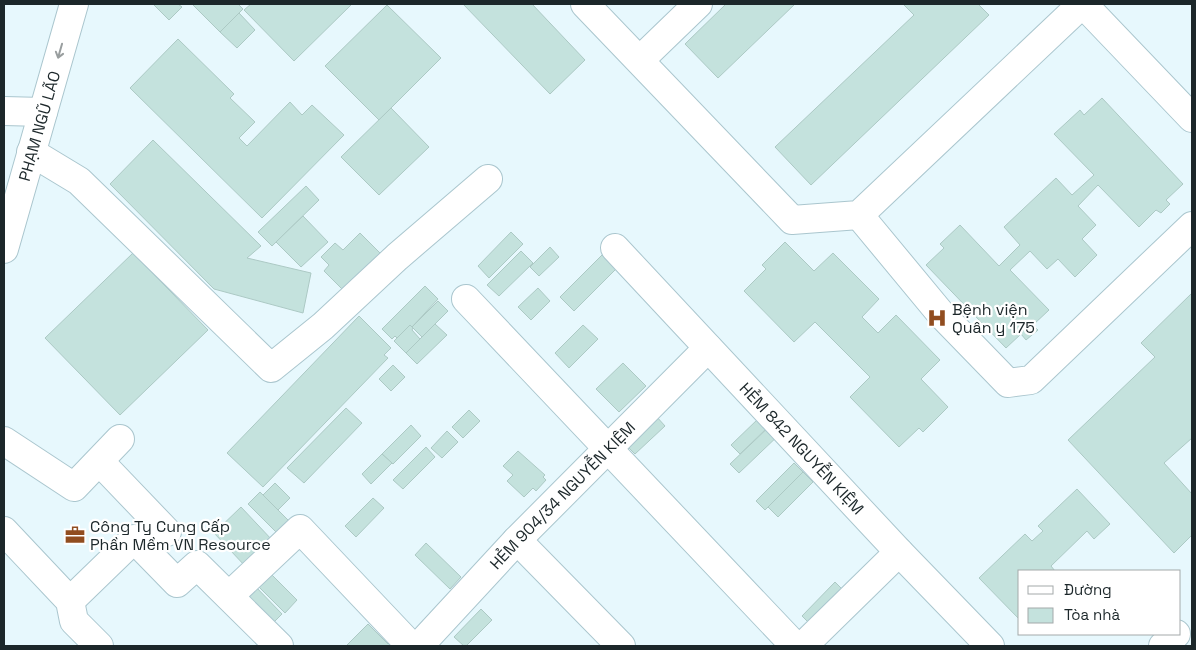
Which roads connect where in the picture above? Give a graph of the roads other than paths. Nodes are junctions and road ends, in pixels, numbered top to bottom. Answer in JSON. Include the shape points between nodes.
{"nodes":[{"id":1,"x":74,"y":4,"type":"edge"},
{"id":2,"x":585,"y":4,"type":"edge"},
{"id":3,"x":698,"y":4,"type":"edge"},
{"id":4,"x":1083,"y":4,"type":"edge"},
{"id":5,"x":640,"y":60,"type":"junction"},
{"id":6,"x":4,"y":110,"type":"edge"},
{"id":7,"x":42,"y":112,"type":"junction"},
{"id":8,"x":1192,"y":118,"type":"edge"},
{"id":9,"x":31,"y":152,"type":"junction"},
{"id":10,"x":488,"y":179,"type":"dead end"},
{"id":11,"x":859,"y":215,"type":"junction"},
{"id":12,"x":1192,"y":226,"type":"edge"},
{"id":13,"x":6,"y":235,"type":"edge"},
{"id":14,"x":615,"y":248,"type":"dead end"},
{"id":15,"x":466,"y":299,"type":"dead end"},
{"id":16,"x":708,"y":348,"type":"junction"},
{"id":17,"x":120,"y":439,"type":"dead end"},
{"id":18,"x":4,"y":441,"type":"edge"},
{"id":19,"x":607,"y":449,"type":"junction"},
{"id":20,"x":100,"y":462,"type":"junction"},
{"id":21,"x":4,"y":531,"type":"edge"},
{"id":22,"x":167,"y":532,"type":"dead end"},
{"id":23,"x":517,"y":540,"type":"junction"},
{"id":24,"x":899,"y":552,"type":"junction"},
{"id":25,"x":229,"y":596,"type":"junction"},
{"id":26,"x":70,"y":601,"type":"junction"},
{"id":27,"x":1192,"y":618,"type":"edge"},
{"id":28,"x":1181,"y":629,"type":"edge"},
{"id":29,"x":1175,"y":635,"type":"edge"},
{"id":30,"x":99,"y":646,"type":"edge"},
{"id":31,"x":279,"y":646,"type":"edge"},
{"id":32,"x":411,"y":646,"type":"edge"},
{"id":33,"x":419,"y":646,"type":"edge"},
{"id":34,"x":621,"y":646,"type":"edge"},
{"id":35,"x":795,"y":646,"type":"edge"},
{"id":36,"x":803,"y":646,"type":"edge"},
{"id":37,"x":990,"y":646,"type":"edge"},
{"id":38,"x":1163,"y":646,"type":"edge"}],
"edges":[{"from":1,"to":7,"type":"street","name":"PHẠM NGŨ LÃO","one_way":true},
{"from":2,"to":5,"type":"street"},
{"from":3,"to":5,"type":"street"},
{"from":4,"to":8,"type":"street"},
{"from":4,"to":11,"type":"street"},
{"from":5,"to":11,"type":"street","via":[[792,220]]},
{"from":6,"to":7,"type":"street"},
{"from":7,"to":9,"type":"street","name":"PHẠM NGŨ LÃO"},
{"from":9,"to":10,"type":"street","via":[[79,181],[271,368]]},
{"from":9,"to":13,"type":"street","name":"PHẠM NGŨ LÃO"},
{"from":11,"to":12,"type":"street","via":[[941,314],[1008,383],[1031,380]]},
{"from":14,"to":16,"type":"street","name":"HẺM 842 NGUYỄN KIỆM"},
{"from":15,"to":19,"type":"street"},
{"from":16,"to":19,"type":"street","name":"HẺM 904/34 NGUYỄN KIỆM"},
{"from":16,"to":24,"type":"street","name":"HẺM 842 NGUYỄN KIỆM"},
{"from":17,"to":20,"type":"street"},
{"from":18,"to":20,"type":"street","via":[[74,487]]},
{"from":19,"to":23,"type":"street","name":"HẺM 904/34 NGUYỄN KIỆM"},
{"from":19,"to":35,"type":"street"},
{"from":20,"to":22,"type":"street"},
{"from":21,"to":26,"type":"street"},
{"from":23,"to":33,"type":"street","name":"HẺM 904/34 NGUYỄN KIỆM"},
{"from":23,"to":34,"type":"street"},
{"from":24,"to":36,"type":"street"},
{"from":24,"to":37,"type":"street","name":"HẺM 842 NGUYỄN KIỆM"},
{"from":25,"to":26,"type":"street","via":[[197,565],[177,583],[134,539]]},
{"from":25,"to":31,"type":"street"},
{"from":25,"to":32,"type":"street","via":[[300,529]]},
{"from":26,"to":30,"type":"street","via":[[74,621]]},
{"from":27,"to":28,"type":"street"},
{"from":29,"to":38,"type":"street"}]}
